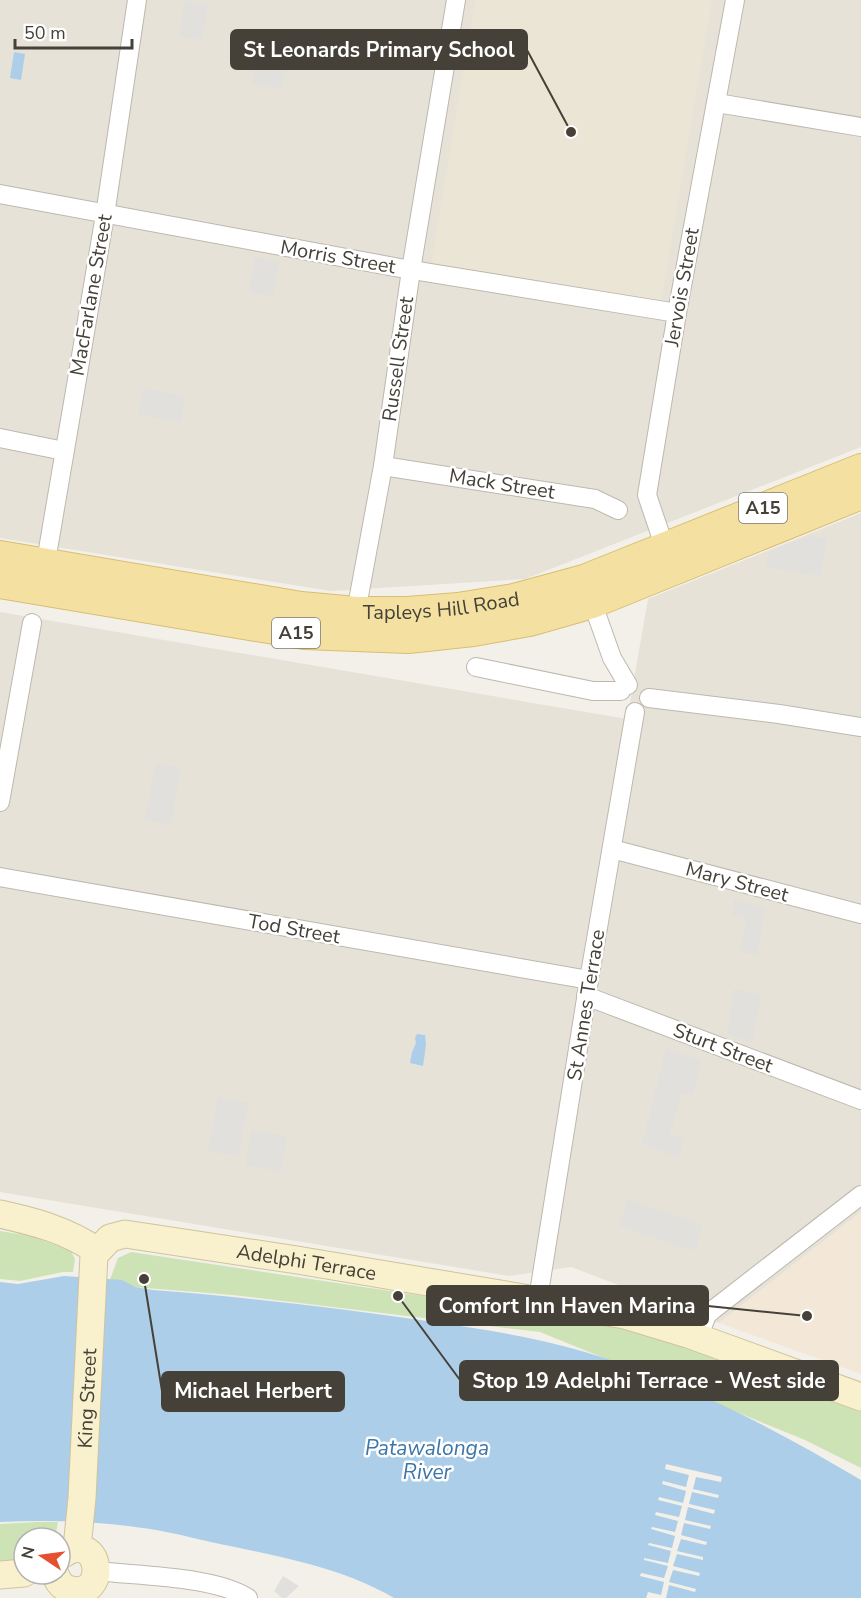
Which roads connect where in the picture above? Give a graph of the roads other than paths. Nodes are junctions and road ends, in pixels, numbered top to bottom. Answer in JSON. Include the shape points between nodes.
{"nodes":[{"id":1,"x":138,"y":0,"type":"edge"},
{"id":2,"x":456,"y":0,"type":"edge"},
{"id":3,"x":735,"y":0,"type":"edge"},
{"id":4,"x":717,"y":103,"type":"junction"},
{"id":5,"x":861,"y":127,"type":"edge"},
{"id":6,"x":0,"y":194,"type":"edge"},
{"id":7,"x":105,"y":215,"type":"junction"},
{"id":8,"x":411,"y":270,"type":"junction"},
{"id":9,"x":677,"y":313,"type":"junction"},
{"id":10,"x":0,"y":438,"type":"edge"},
{"id":11,"x":64,"y":451,"type":"junction"},
{"id":12,"x":383,"y":466,"type":"junction"},
{"id":13,"x":861,"y":469,"type":"edge"},
{"id":14,"x":861,"y":494,"type":"edge"},
{"id":15,"x":618,"y":510,"type":"dead end"},
{"id":16,"x":0,"y":556,"type":"edge"},
{"id":17,"x":670,"y":559,"type":"junction"},
{"id":18,"x":44,"y":577,"type":"junction"},
{"id":19,"x":0,"y":583,"type":"edge"},
{"id":20,"x":588,"y":592,"type":"junction"},
{"id":21,"x":356,"y":612,"type":"junction"},
{"id":22,"x":32,"y":623,"type":"dead end"},
{"id":23,"x":476,"y":667,"type":"dead end"},
{"id":24,"x":625,"y":688,"type":"junction"},
{"id":25,"x":649,"y":698,"type":"junction"},
{"id":26,"x":635,"y":712,"type":"junction"},
{"id":27,"x":861,"y":727,"type":"edge"},
{"id":28,"x":0,"y":802,"type":"edge"},
{"id":29,"x":612,"y":849,"type":"junction"},
{"id":30,"x":0,"y":877,"type":"edge"},
{"id":31,"x":861,"y":914,"type":"edge"},
{"id":32,"x":587,"y":988,"type":"junction"},
{"id":33,"x":861,"y":1100,"type":"edge"},
{"id":34,"x":861,"y":1195,"type":"edge"},
{"id":35,"x":0,"y":1215,"type":"edge"},
{"id":36,"x":94,"y":1262,"type":"junction"},
{"id":37,"x":538,"y":1299,"type":"junction"},
{"id":38,"x":698,"y":1338,"type":"junction"},
{"id":39,"x":861,"y":1397,"type":"edge"},
{"id":40,"x":72,"y":1547,"type":"edge"},
{"id":41,"x":97,"y":1571,"type":"junction"},
{"id":42,"x":67,"y":1588,"type":"edge"},
{"id":43,"x":248,"y":1598,"type":"edge"}],
"edges":[{"from":1,"to":7,"type":"street","name":"MacFarlane Street"},
{"from":2,"to":8,"type":"street","name":"Russell Street"},
{"from":3,"to":4,"type":"street","name":"Jervois Street"},
{"from":4,"to":5,"type":"street"},
{"from":4,"to":9,"type":"street","name":"Jervois Street"},
{"from":6,"to":7,"type":"street","name":"Morris Street"},
{"from":7,"to":8,"type":"street","name":"Morris Street"},
{"from":7,"to":11,"type":"street","name":"MacFarlane Street"},
{"from":8,"to":9,"type":"street","name":"Morris Street"},
{"from":8,"to":12,"type":"street","name":"Russell Street"},
{"from":9,"to":17,"type":"street","name":"Jervois Street","via":[[647,495]]},
{"from":10,"to":11,"type":"street"},
{"from":11,"to":18,"type":"street","name":"MacFarlane Street"},
{"from":12,"to":15,"type":"street","name":"Mack Street","via":[[595,499]]},
{"from":12,"to":21,"type":"street","name":"Russell Street"},
{"from":13,"to":17,"type":"main road","name":"Tapleys Hill Road","number":"A15"},
{"from":14,"to":17,"type":"main road","name":"Tapleys Hill Road","number":"A15"},
{"from":16,"to":18,"type":"main road","name":"Tapleys Hill Road","number":"A15"},
{"from":17,"to":20,"type":"main road","name":"Tapleys Hill Road","number":"A15"},
{"from":18,"to":19,"type":"main road","name":"Tapleys Hill Road","number":"A15"},
{"from":18,"to":20,"type":"main road","name":"Tapleys Hill Road","number":"A15","via":[[258,627],[350,637],[408,638],[530,621]]},
{"from":18,"to":21,"type":"main road","name":"Tapleys Hill Road","number":"A15"},
{"from":20,"to":21,"type":"main road","name":"Tapleys Hill Road","number":"A15","via":[[458,608]]},
{"from":20,"to":24,"type":"street"},
{"from":22,"to":28,"type":"street"},
{"from":23,"to":24,"type":"street","via":[[593,691]]},
{"from":24,"to":25,"type":"street","via":[[633,683],[642,685]]},
{"from":24,"to":26,"type":"street","via":[[620,700]]},
{"from":25,"to":26,"type":"street"},
{"from":25,"to":27,"type":"street"},
{"from":26,"to":29,"type":"street","name":"St Annes Terrace"},
{"from":29,"to":31,"type":"street","name":"Mary Street"},
{"from":29,"to":32,"type":"street","name":"St Annes Terrace"},
{"from":30,"to":32,"type":"street","name":"Tod Street"},
{"from":32,"to":33,"type":"street","name":"Sturt Street"},
{"from":32,"to":37,"type":"street","name":"St Annes Terrace"},
{"from":34,"to":38,"type":"street","via":[[707,1315]]},
{"from":35,"to":36,"type":"street","via":[[80,1239]]},
{"from":36,"to":37,"type":"street","name":"Adelphi Terrace","via":[[110,1239],[125,1234]]},
{"from":36,"to":40,"type":"street","name":"King Street","via":[[82,1498]]},
{"from":37,"to":38,"type":"street","name":"Adelphi Terrace","via":[[625,1315]]},
{"from":38,"to":39,"type":"street","name":"Adelphi Terrace"},
{"from":40,"to":41,"type":"street","via":[[92,1556]]},
{"from":41,"to":42,"type":"street","via":[[86,1588]]},
{"from":41,"to":43,"type":"street","via":[[207,1583]]}]}
